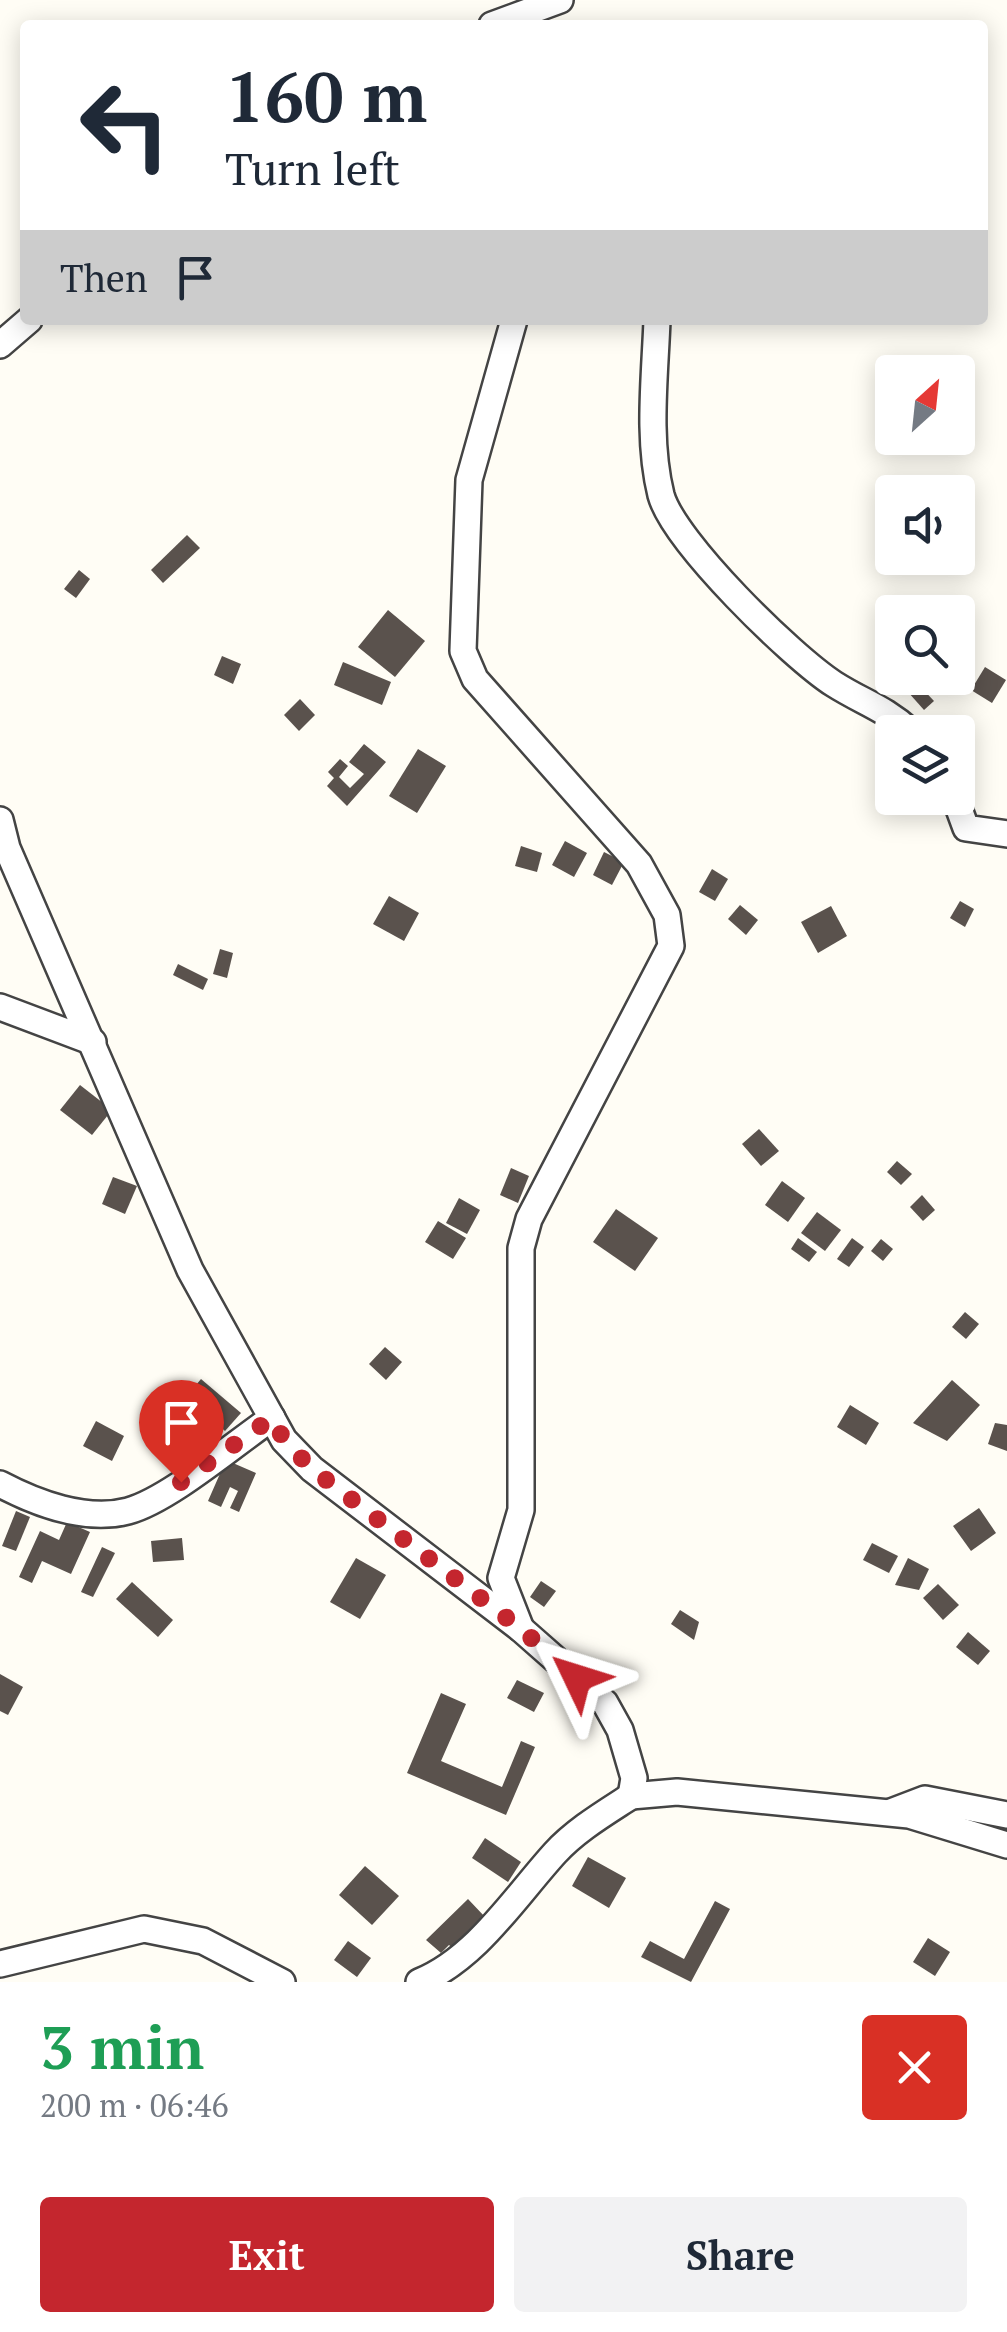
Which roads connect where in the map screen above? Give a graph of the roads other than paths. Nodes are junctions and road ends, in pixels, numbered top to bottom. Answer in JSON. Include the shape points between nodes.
{"nodes":[{"id":1,"x":560,"y":0,"type":"edge"},
{"id":2,"x":506,"y":20,"type":"edge"},
{"id":3,"x":23,"y":325,"type":"edge"},
{"id":4,"x":513,"y":325,"type":"edge"},
{"id":5,"x":657,"y":325,"type":"edge"},
{"id":6,"x":0,"y":345,"type":"edge"},
{"id":7,"x":892,"y":715,"type":"edge"},
{"id":8,"x":961,"y":815,"type":"edge"},
{"id":9,"x":0,"y":820,"type":"edge"},
{"id":10,"x":1007,"y":834,"type":"edge"},
{"id":11,"x":0,"y":1007,"type":"edge"},
{"id":12,"x":93,"y":1042,"type":"junction"},
{"id":13,"x":272,"y":1418,"type":"junction"},
{"id":14,"x":0,"y":1484,"type":"edge"},
{"id":15,"x":521,"y":1629,"type":"junction"},
{"id":16,"x":631,"y":1796,"type":"junction"},
{"id":17,"x":888,"y":1813,"type":"junction"},
{"id":18,"x":1007,"y":1815,"type":"edge"},
{"id":19,"x":1007,"y":1844,"type":"edge"},
{"id":20,"x":0,"y":1964,"type":"edge"},
{"id":21,"x":435,"y":1979,"type":"edge"},
{"id":22,"x":282,"y":1982,"type":"edge"}],
"edges":[{"from":1,"to":2,"type":"street"},
{"from":3,"to":6,"type":"street"},
{"from":4,"to":15,"type":"street","via":[[469,480],[463,651],[475,678],[639,864],[668,915],[671,946],[529,1219],[521,1248],[521,1510],[500,1578]]},
{"from":5,"to":7,"type":"street","via":[[653,414],[662,497],[708,566],[771,628],[834,684]]},
{"from":8,"to":10,"type":"street","via":[[966,828]]},
{"from":9,"to":12,"type":"street"},
{"from":11,"to":12,"type":"street"},
{"from":12,"to":13,"type":"street","via":[[190,1270]]},
{"from":13,"to":14,"type":"street","via":[[127,1511],[71,1511]]},
{"from":13,"to":15,"type":"street","via":[[312,1469]]},
{"from":15,"to":16,"type":"street","via":[[605,1704],[634,1778]]},
{"from":16,"to":17,"type":"street","via":[[677,1792]]},
{"from":16,"to":21,"type":"street","via":[[558,1850],[513,1905]]},
{"from":17,"to":18,"type":"street","via":[[925,1800]]},
{"from":17,"to":19,"type":"street"},
{"from":20,"to":22,"type":"street","via":[[144,1929],[203,1941]]}]}
